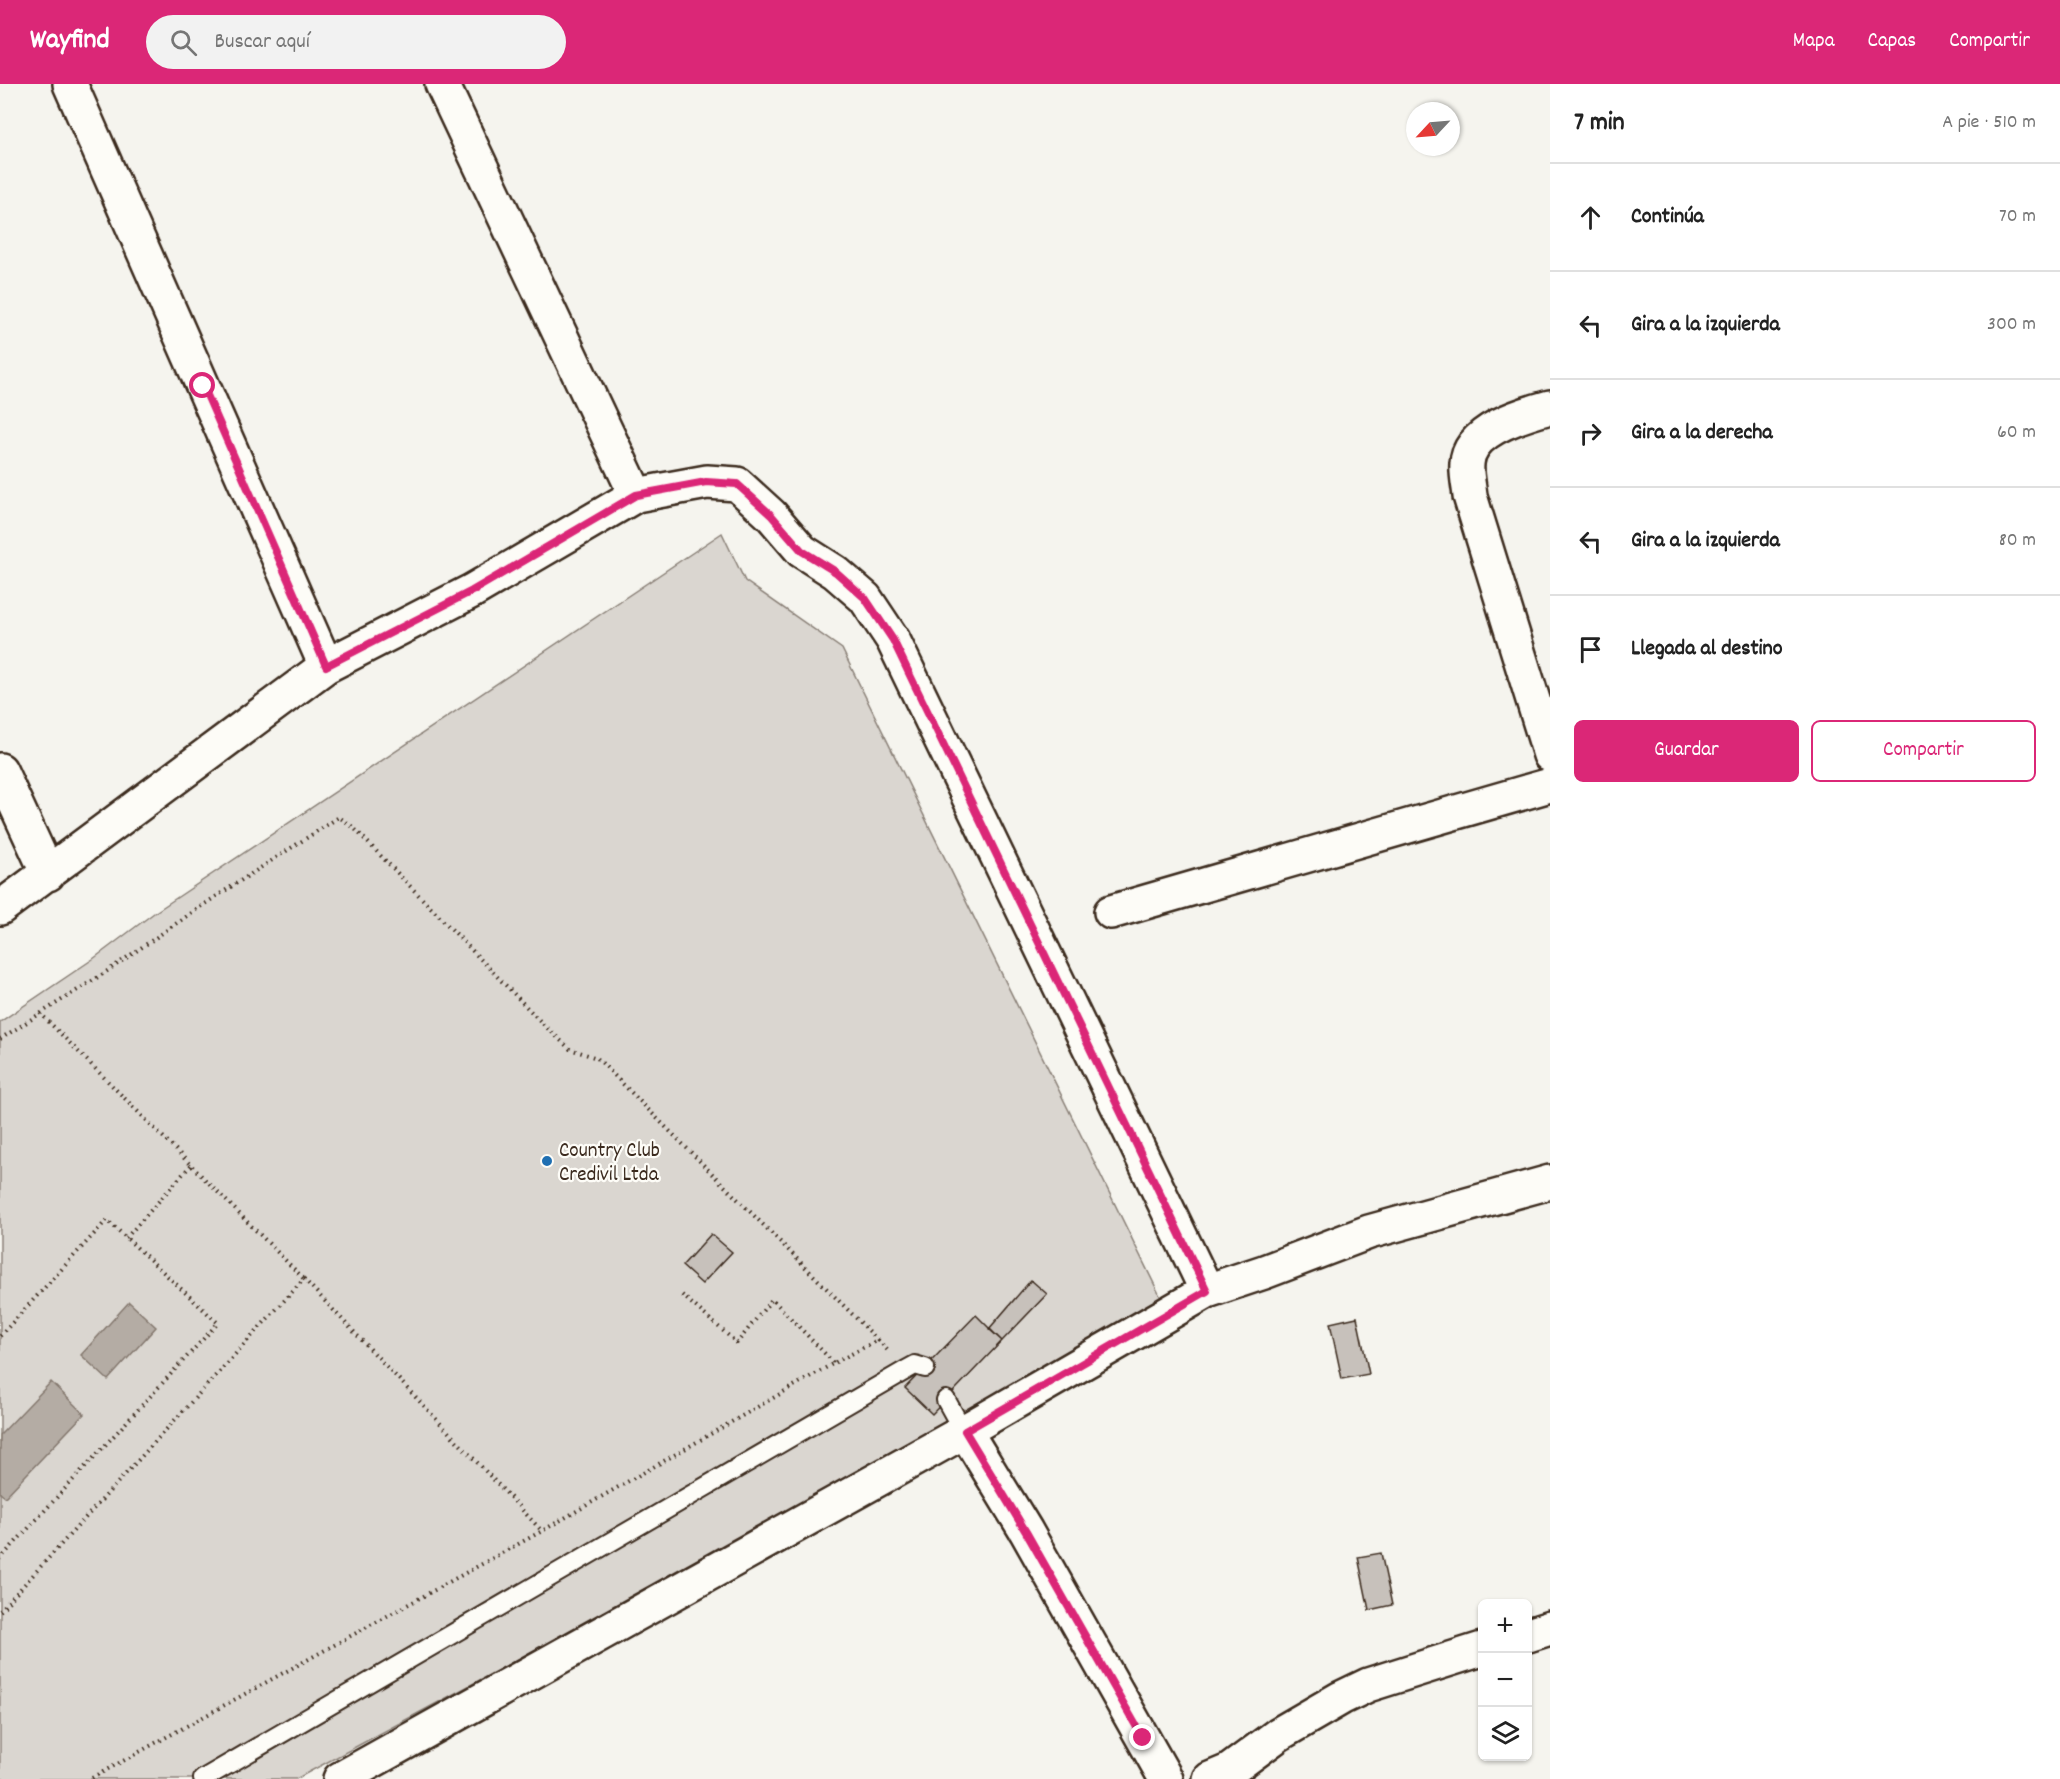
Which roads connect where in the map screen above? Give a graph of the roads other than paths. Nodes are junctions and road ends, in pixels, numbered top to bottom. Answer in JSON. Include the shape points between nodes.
{"nodes":[{"id":1,"x":70,"y":84,"type":"edge"},
{"id":2,"x":442,"y":84,"type":"edge"},
{"id":3,"x":1550,"y":407,"type":"edge"},
{"id":4,"x":636,"y":495,"type":"junction"},
{"id":5,"x":326,"y":666,"type":"junction"},
{"id":6,"x":1550,"y":755,"type":"edge"},
{"id":7,"x":0,"y":770,"type":"edge"},
{"id":8,"x":1550,"y":785,"type":"edge"},
{"id":9,"x":48,"y":874,"type":"junction"},
{"id":10,"x":0,"y":908,"type":"edge"},
{"id":11,"x":1111,"y":912,"type":"dead end"},
{"id":12,"x":1550,"y":1182,"type":"edge"},
{"id":13,"x":1207,"y":1291,"type":"junction"},
{"id":14,"x":925,"y":1368,"type":"dead end"},
{"id":15,"x":946,"y":1400,"type":"dead end"},
{"id":16,"x":965,"y":1431,"type":"junction"},
{"id":17,"x":1550,"y":1628,"type":"edge"},
{"id":18,"x":1532,"y":1633,"type":"edge"},
{"id":19,"x":1478,"y":1650,"type":"edge"},
{"id":20,"x":203,"y":1779,"type":"edge"},
{"id":21,"x":340,"y":1779,"type":"edge"},
{"id":22,"x":1166,"y":1779,"type":"edge"},
{"id":23,"x":1210,"y":1779,"type":"edge"}],
"edges":[{"from":1,"to":5,"type":"street"},
{"from":2,"to":4,"type":"street"},
{"from":3,"to":6,"type":"street","via":[[1498,425],[1476,442],[1466,462],[1470,496]]},
{"from":4,"to":5,"type":"street","via":[[472,591]]},
{"from":4,"to":13,"type":"street","via":[[706,482],[737,484],[802,551],[836,572],[865,598],[893,640]]},
{"from":5,"to":9,"type":"street"},
{"from":7,"to":9,"type":"street"},
{"from":8,"to":11,"type":"street"},
{"from":9,"to":10,"type":"street"},
{"from":12,"to":13,"type":"street","via":[[1369,1232]]},
{"from":13,"to":16,"type":"street"},
{"from":14,"to":20,"type":"lane","via":[[915,1365],[906,1370]]},
{"from":15,"to":16,"type":"lane"},
{"from":16,"to":21,"type":"street"},
{"from":16,"to":22,"type":"street"},
{"from":17,"to":18,"type":"street"},
{"from":19,"to":23,"type":"street","via":[[1368,1685],[1279,1734],[1229,1771]]}]}
